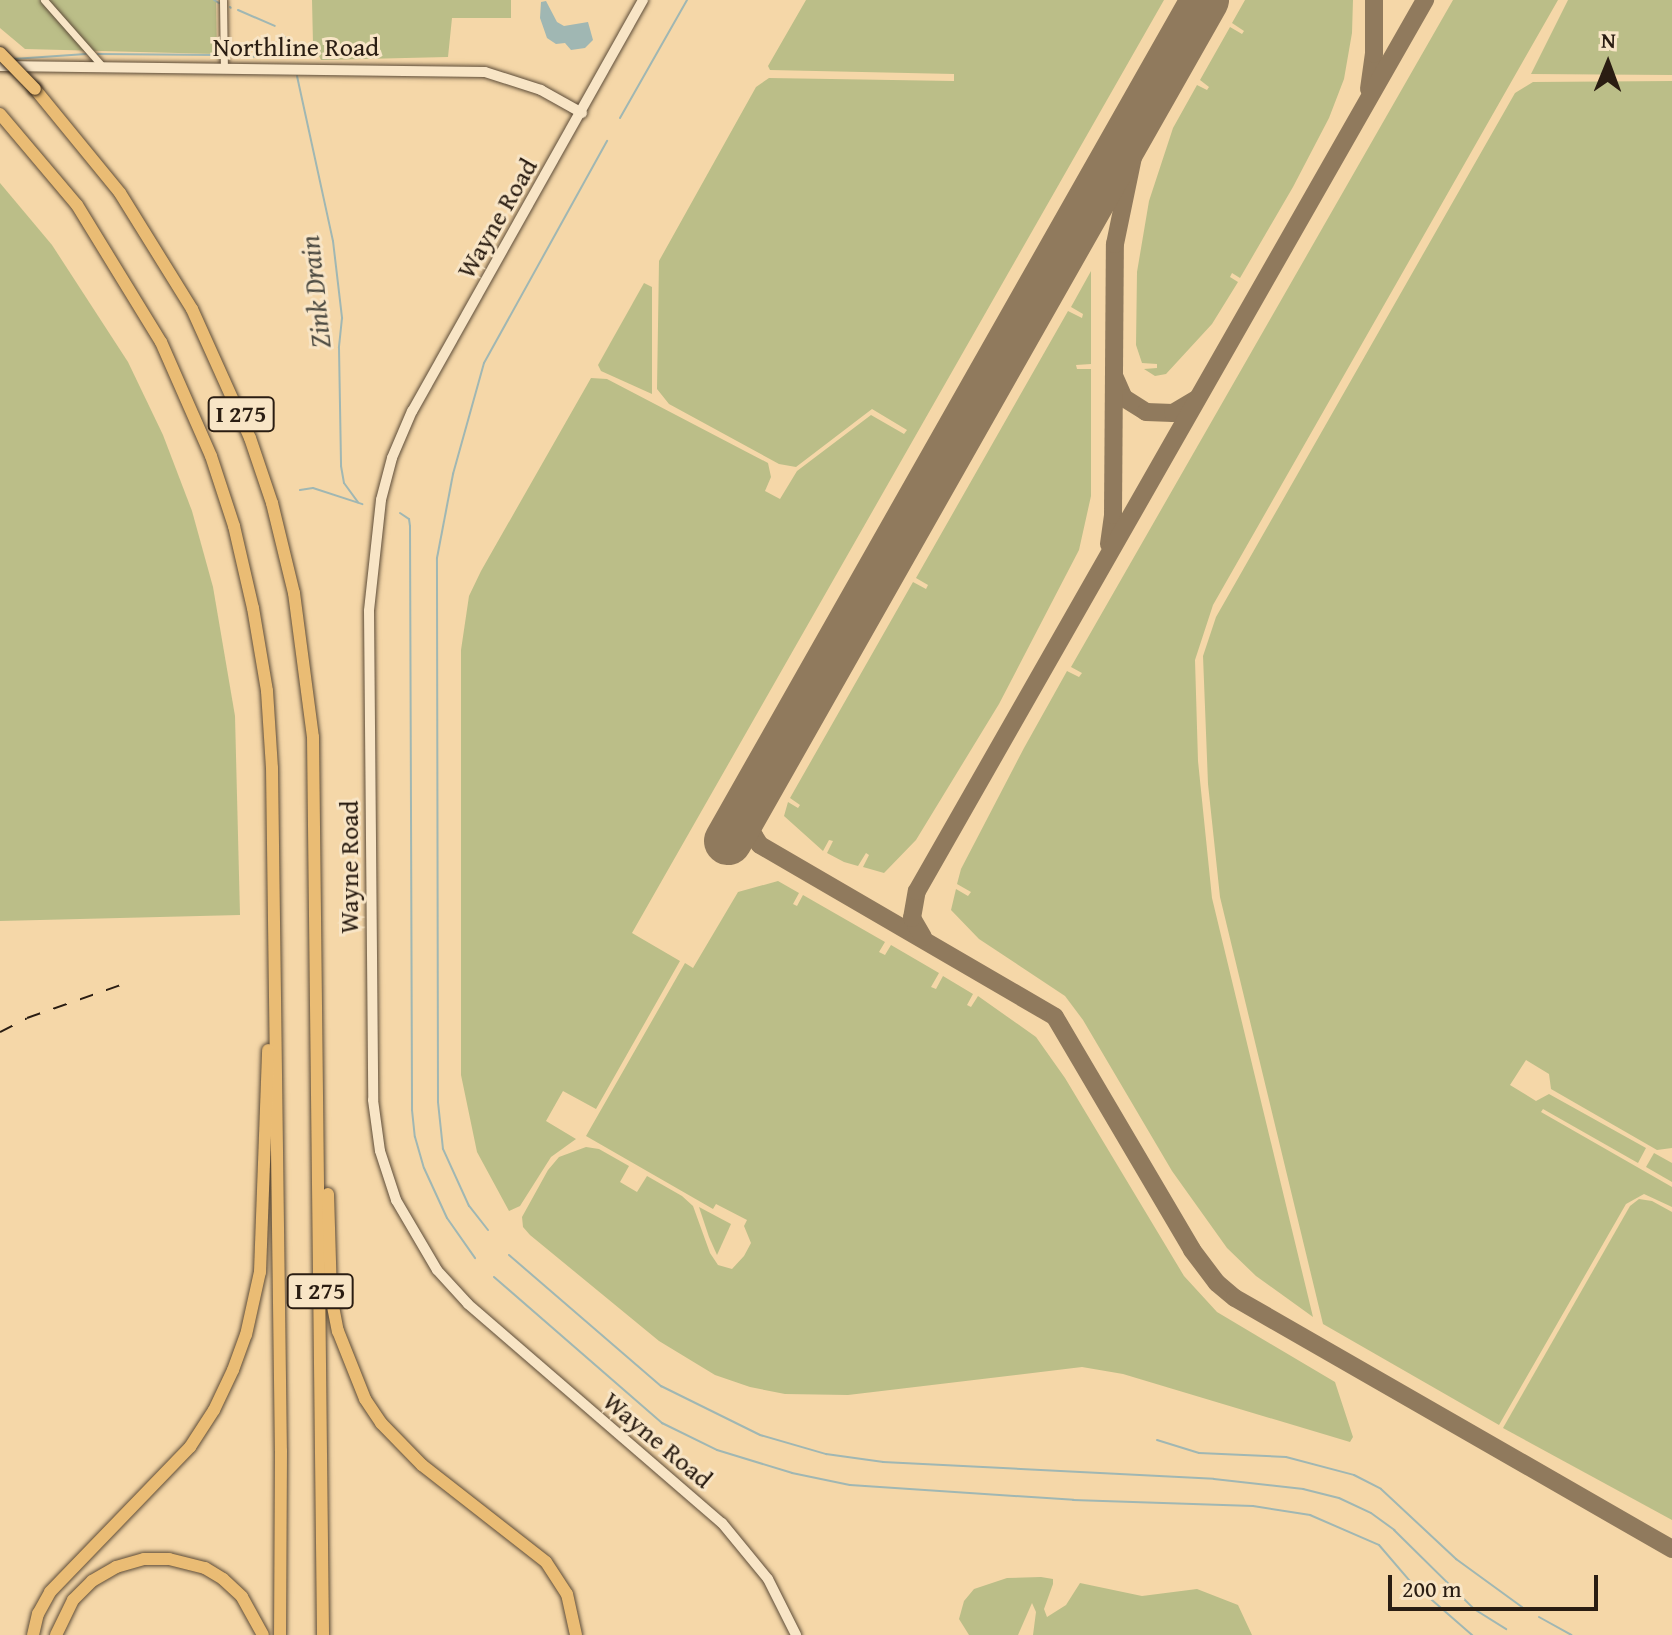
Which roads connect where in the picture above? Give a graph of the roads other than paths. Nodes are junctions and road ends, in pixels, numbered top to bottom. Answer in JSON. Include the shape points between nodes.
{"nodes":[{"id":1,"x":44,"y":0,"type":"edge"},
{"id":2,"x":223,"y":0,"type":"edge"},
{"id":3,"x":643,"y":0,"type":"edge"},
{"id":4,"x":0,"y":53,"type":"edge"},
{"id":5,"x":0,"y":66,"type":"edge"},
{"id":6,"x":103,"y":67,"type":"junction"},
{"id":7,"x":224,"y":68,"type":"junction"},
{"id":8,"x":582,"y":113,"type":"junction"},
{"id":9,"x":0,"y":114,"type":"edge"},
{"id":10,"x":317,"y":947,"type":"junction"},
{"id":11,"x":275,"y":951,"type":"junction"},
{"id":12,"x":33,"y":1635,"type":"edge"},
{"id":13,"x":56,"y":1635,"type":"edge"},
{"id":14,"x":263,"y":1635,"type":"edge"},
{"id":15,"x":280,"y":1635,"type":"edge"},
{"id":16,"x":324,"y":1635,"type":"edge"},
{"id":17,"x":576,"y":1635,"type":"edge"},
{"id":18,"x":796,"y":1635,"type":"edge"}],
"edges":[{"from":1,"to":6,"type":"street"},
{"from":2,"to":7,"type":"street"},
{"from":3,"to":8,"type":"main road","name":"Wayne Road"},
{"from":4,"to":10,"type":"highway","number":"I 275","bridge":true,"via":[[120,193],[175,278],[221,368],[266,486],[291,579],[310,692]]},
{"from":5,"to":6,"type":"main road","name":"Northline Road"},
{"from":6,"to":7,"type":"main road","name":"Northline Road"},
{"from":7,"to":8,"type":"main road","name":"Northline Road","via":[[485,72],[524,83]]},
{"from":8,"to":18,"type":"main road","name":"Wayne Road","via":[[412,411],[381,500],[369,611],[376,1134],[399,1208],[437,1270],[468,1304],[722,1523],[768,1579]]},
{"from":9,"to":11,"type":"highway","number":"I 275","via":[[56,178],[118,268],[183,388],[225,497],[248,580],[267,691]]},
{"from":10,"to":16,"type":"highway","number":"I 275"},
{"from":10,"to":17,"type":"highway","via":[[325,1039],[331,1296],[349,1366],[365,1399],[400,1444],[555,1572],[571,1604]]},
{"from":11,"to":12,"type":"highway","via":[[263,1241],[246,1335],[214,1410],[190,1447],[50,1592]]},
{"from":11,"to":15,"type":"highway","number":"I 275"},
{"from":13,"to":14,"type":"highway","via":[[73,1600],[92,1581],[144,1559],[188,1562],[223,1579],[248,1605]]}]}
